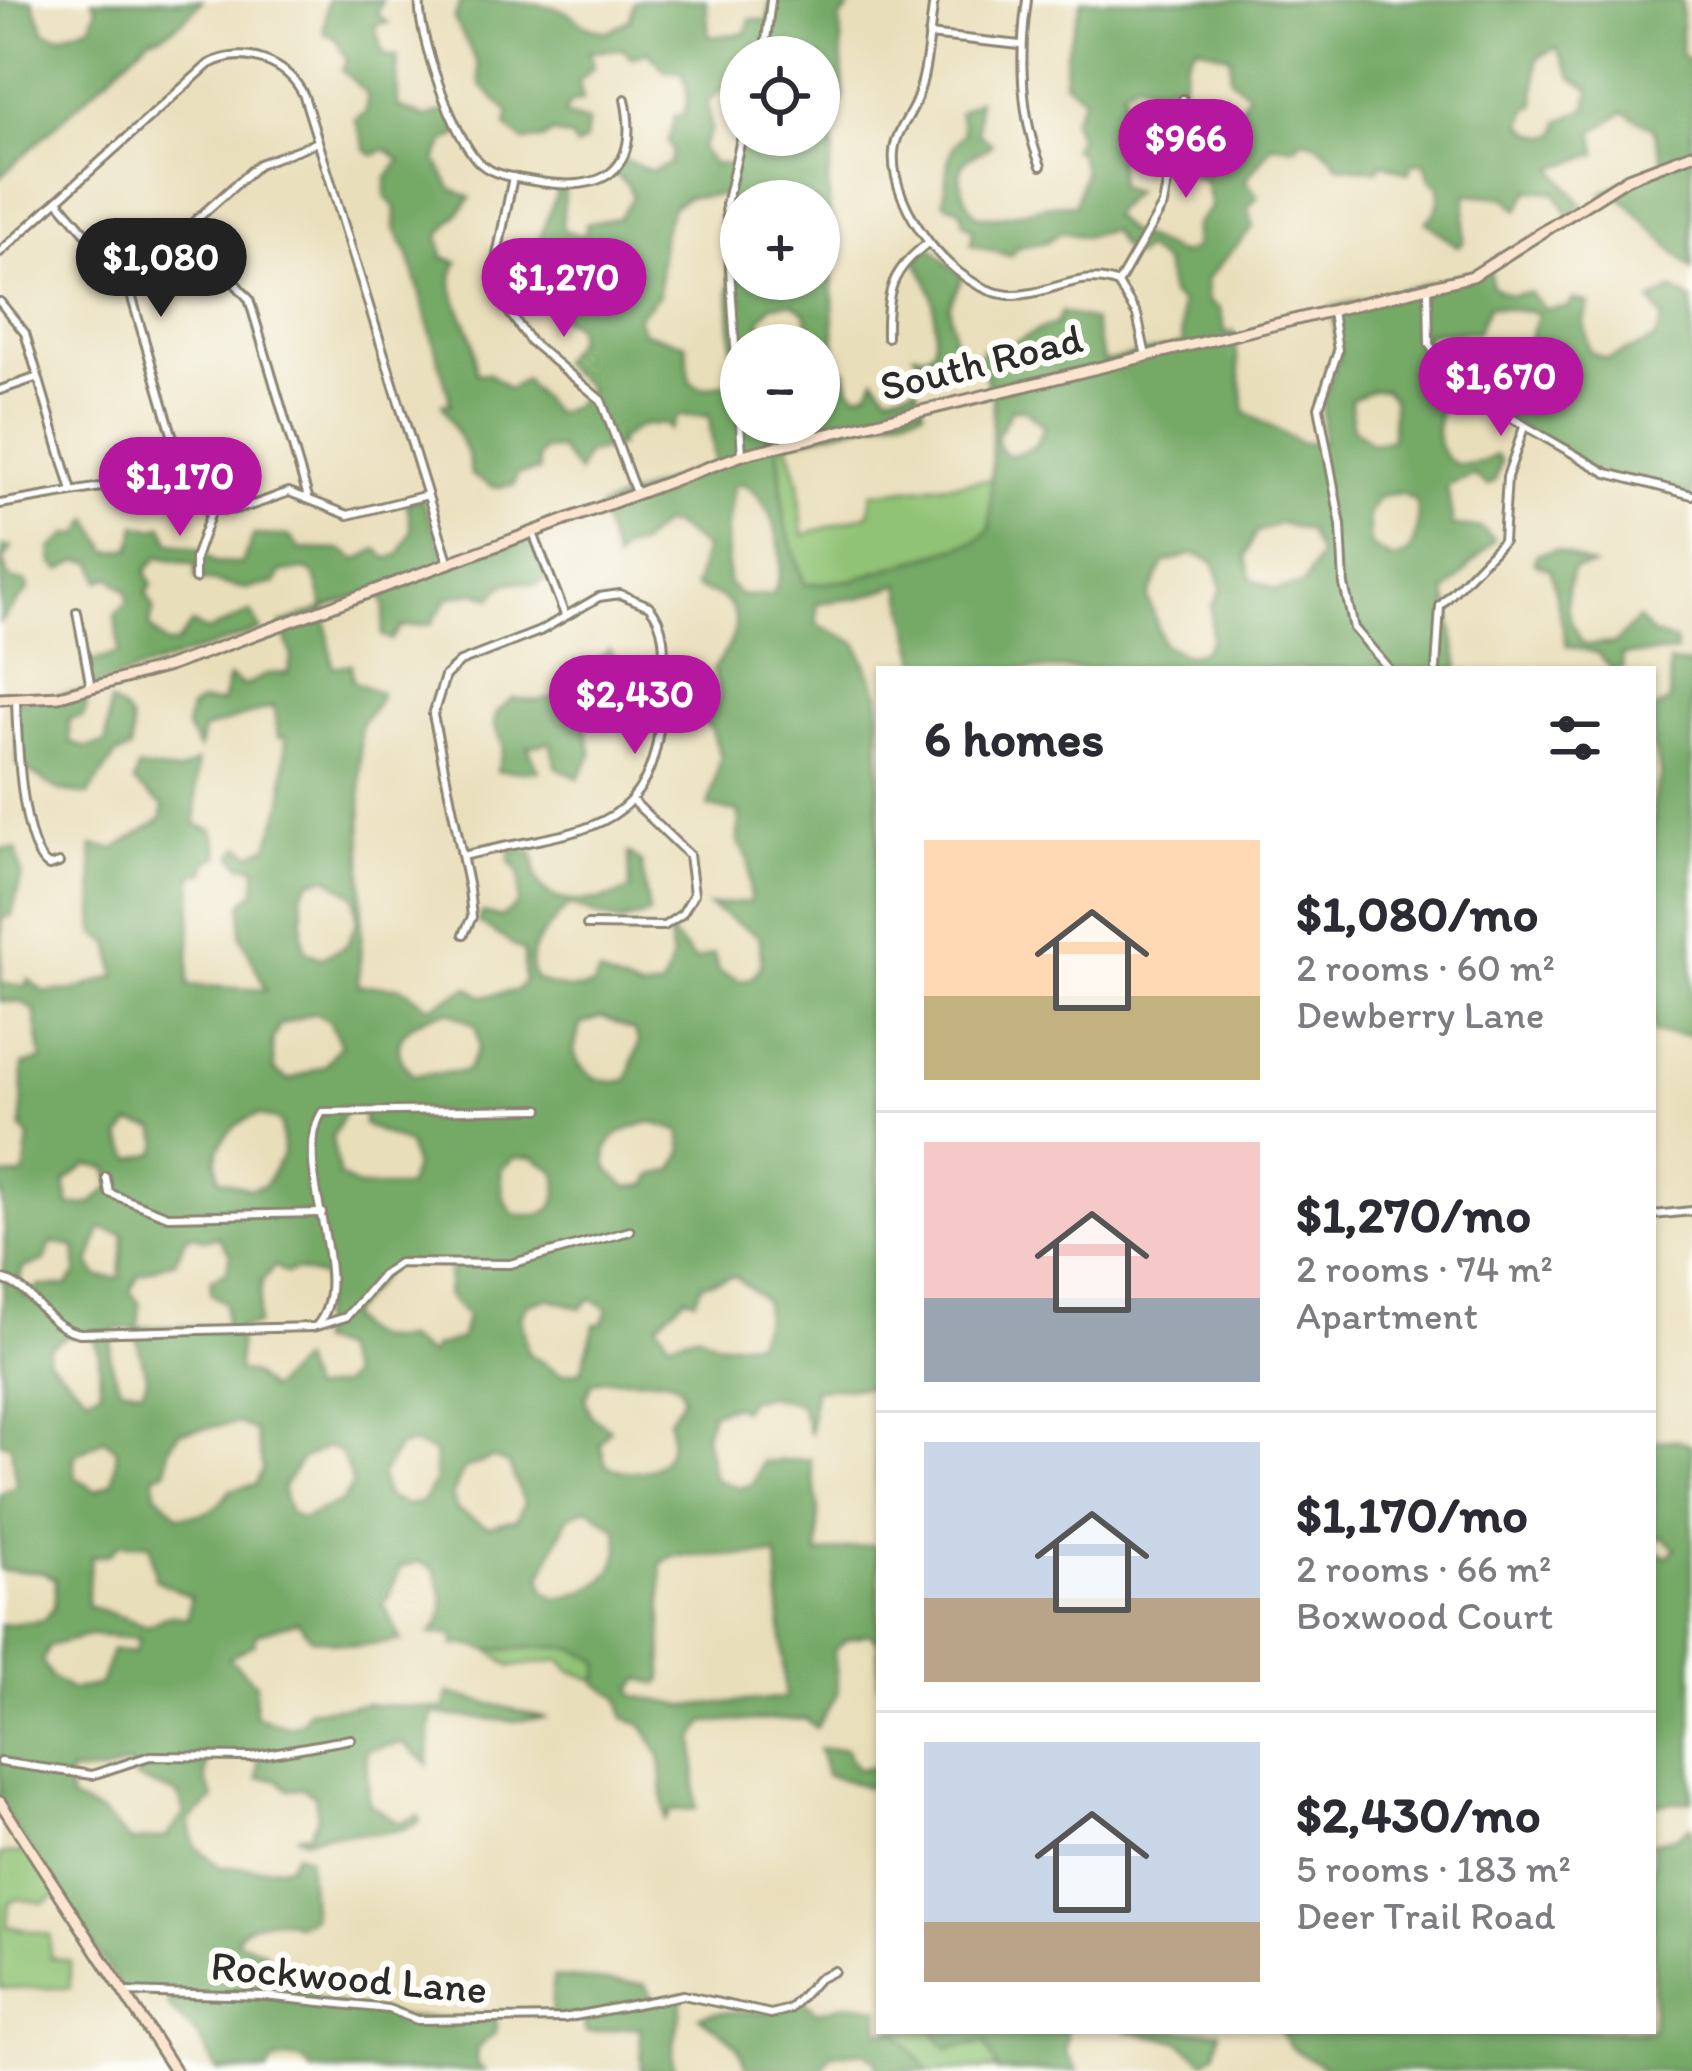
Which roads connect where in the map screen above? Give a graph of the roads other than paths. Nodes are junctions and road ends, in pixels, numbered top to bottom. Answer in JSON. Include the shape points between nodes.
{"nodes":[{"id":1,"x":420,"y":0,"type":"edge"},
{"id":2,"x":771,"y":0,"type":"edge"},
{"id":3,"x":934,"y":0,"type":"edge"},
{"id":4,"x":1027,"y":0,"type":"edge"},
{"id":5,"x":928,"y":35,"type":"junction"},
{"id":6,"x":767,"y":36,"type":"edge"},
{"id":7,"x":1019,"y":45,"type":"junction"},
{"id":8,"x":626,"y":99,"type":"dead end"},
{"id":9,"x":1183,"y":99,"type":"dead end"},
{"id":10,"x":318,"y":142,"type":"junction"},
{"id":11,"x":1692,"y":154,"type":"edge"},
{"id":12,"x":737,"y":156,"type":"edge"},
{"id":13,"x":1041,"y":166,"type":"dead end"},
{"id":14,"x":513,"y":177,"type":"junction"},
{"id":15,"x":58,"y":201,"type":"junction"},
{"id":16,"x":187,"y":229,"type":"junction"},
{"id":17,"x":928,"y":243,"type":"junction"},
{"id":18,"x":0,"y":252,"type":"edge"},
{"id":19,"x":127,"y":281,"type":"junction"},
{"id":20,"x":1118,"y":284,"type":"junction"},
{"id":21,"x":1428,"y":284,"type":"junction"},
{"id":22,"x":0,"y":302,"type":"edge"},
{"id":23,"x":1332,"y":307,"type":"junction"},
{"id":24,"x":887,"y":337,"type":"dead end"},
{"id":25,"x":1146,"y":356,"type":"junction"},
{"id":26,"x":38,"y":377,"type":"junction"},
{"id":27,"x":0,"y":391,"type":"edge"},
{"id":28,"x":1523,"y":427,"type":"junction"},
{"id":29,"x":742,"y":455,"type":"junction"},
{"id":30,"x":186,"y":482,"type":"junction"},
{"id":31,"x":72,"y":491,"type":"junction"},
{"id":32,"x":636,"y":493,"type":"junction"},
{"id":33,"x":1692,"y":495,"type":"edge"},
{"id":34,"x":424,"y":496,"type":"junction"},
{"id":35,"x":308,"y":497,"type":"junction"},
{"id":36,"x":0,"y":504,"type":"edge"},
{"id":37,"x":213,"y":508,"type":"junction"},
{"id":38,"x":532,"y":533,"type":"junction"},
{"id":39,"x":449,"y":564,"type":"junction"},
{"id":40,"x":195,"y":579,"type":"dead end"},
{"id":41,"x":77,"y":612,"type":"dead end"},
{"id":42,"x":565,"y":615,"type":"junction"},
{"id":43,"x":1386,"y":666,"type":"edge"},
{"id":44,"x":1436,"y":666,"type":"edge"},
{"id":45,"x":91,"y":688,"type":"junction"},
{"id":46,"x":0,"y":700,"type":"edge"},
{"id":47,"x":16,"y":700,"type":"junction"},
{"id":48,"x":634,"y":802,"type":"junction"},
{"id":49,"x":463,"y":856,"type":"junction"},
{"id":50,"x":59,"y":862,"type":"dead end"},
{"id":51,"x":587,"y":925,"type":"dead end"},
{"id":52,"x":464,"y":934,"type":"dead end"},
{"id":53,"x":540,"y":1109,"type":"dead end"},
{"id":54,"x":106,"y":1177,"type":"dead end"},
{"id":55,"x":1692,"y":1211,"type":"edge"},
{"id":56,"x":322,"y":1213,"type":"junction"},
{"id":57,"x":1656,"y":1215,"type":"edge"},
{"id":58,"x":630,"y":1232,"type":"dead end"},
{"id":59,"x":0,"y":1279,"type":"edge"},
{"id":60,"x":315,"y":1326,"type":"junction"},
{"id":61,"x":351,"y":1739,"type":"dead end"},
{"id":62,"x":0,"y":1762,"type":"edge"},
{"id":63,"x":0,"y":1802,"type":"edge"},
{"id":64,"x":835,"y":1971,"type":"dead end"},
{"id":65,"x":124,"y":1992,"type":"junction"},
{"id":66,"x":176,"y":2071,"type":"edge"}],
"edges":[{"from":1,"to":14,"type":"street","via":[[432,70],[472,152]]},
{"from":2,"to":6,"type":"street"},
{"from":3,"to":5,"type":"street"},
{"from":4,"to":7,"type":"street"},
{"from":5,"to":7,"type":"street"},
{"from":5,"to":17,"type":"street","via":[[916,101],[894,152]]},
{"from":7,"to":13,"type":"street","via":[[1026,128]]},
{"from":8,"to":14,"type":"street","via":[[628,142],[603,177],[579,188]]},
{"from":9,"to":20,"type":"street","via":[[1163,205]]},
{"from":10,"to":15,"type":"street","via":[[290,72],[248,57],[219,59]]},
{"from":10,"to":16,"type":"street","via":[[266,159]]},
{"from":10,"to":34,"type":"street"},
{"from":11,"to":21,"type":"street","name":"South Road","via":[[1628,178],[1484,272]]},
{"from":12,"to":29,"type":"street","via":[[726,205]]},
{"from":14,"to":32,"type":"street","via":[[496,260],[504,305],[530,341],[601,400]]},
{"from":15,"to":18,"type":"street"},
{"from":15,"to":19,"type":"street"},
{"from":16,"to":19,"type":"street"},
{"from":16,"to":35,"type":"street","via":[[249,299]]},
{"from":17,"to":20,"type":"street","via":[[963,278],[1007,295],[1082,278]]},
{"from":17,"to":24,"type":"street","via":[[891,281]]},
{"from":19,"to":30,"type":"street"},
{"from":20,"to":25,"type":"street","via":[[1137,315]]},
{"from":21,"to":23,"type":"street","name":"South Road"},
{"from":21,"to":28,"type":"street","via":[[1425,328],[1444,374]]},
{"from":22,"to":26,"type":"street","via":[[25,333]]},
{"from":23,"to":25,"type":"street","name":"South Road"},
{"from":23,"to":43,"type":"street","via":[[1338,351],[1319,407],[1344,585],[1354,628]]},
{"from":25,"to":29,"type":"street","name":"South Road"},
{"from":26,"to":27,"type":"street"},
{"from":26,"to":31,"type":"street"},
{"from":28,"to":33,"type":"street","via":[[1606,473]]},
{"from":28,"to":44,"type":"street","via":[[1507,477],[1502,541],[1440,606]]},
{"from":29,"to":32,"type":"street","name":"South Road"},
{"from":30,"to":31,"type":"street","via":[[166,476]]},
{"from":30,"to":37,"type":"street"},
{"from":31,"to":36,"type":"street"},
{"from":32,"to":38,"type":"street","name":"South Road"},
{"from":34,"to":35,"type":"street","via":[[348,515]]},
{"from":34,"to":39,"type":"street"},
{"from":35,"to":37,"type":"street","via":[[290,492]]},
{"from":37,"to":40,"type":"street"},
{"from":38,"to":39,"type":"street","name":"South Road"},
{"from":38,"to":42,"type":"street"},
{"from":39,"to":45,"type":"street","name":"South Road"},
{"from":41,"to":45,"type":"street"},
{"from":42,"to":48,"type":"street","via":[[620,594],[658,618],[658,752]]},
{"from":42,"to":49,"type":"street","via":[[460,662],[439,685],[433,715]]},
{"from":45,"to":47,"type":"street","name":"South Road"},
{"from":46,"to":47,"type":"street","name":"South Road"},
{"from":47,"to":50,"type":"street","via":[[20,788],[37,856],[49,866]]},
{"from":48,"to":49,"type":"street","via":[[599,826]]},
{"from":48,"to":51,"type":"street","via":[[689,855],[694,894],[664,926]]},
{"from":49,"to":52,"type":"street","via":[[472,917]]},
{"from":53,"to":56,"type":"street","via":[[325,1109],[313,1186]]},
{"from":54,"to":56,"type":"street","via":[[110,1193],[150,1213]]},
{"from":55,"to":57,"type":"street"},
{"from":56,"to":60,"type":"street","via":[[328,1302]]},
{"from":58,"to":60,"type":"street","via":[[510,1264],[399,1263],[346,1317]]},
{"from":59,"to":60,"type":"street","via":[[21,1285],[51,1319],[80,1333]]},
{"from":61,"to":62,"type":"street","via":[[250,1757],[150,1756],[92,1774]]},
{"from":63,"to":65,"type":"street"},
{"from":64,"to":65,"type":"street","name":"Rockwood Lane","via":[[790,2009],[771,2014],[683,1995],[564,2018],[417,2020],[388,2009],[264,1996]]},
{"from":65,"to":66,"type":"street"}]}
